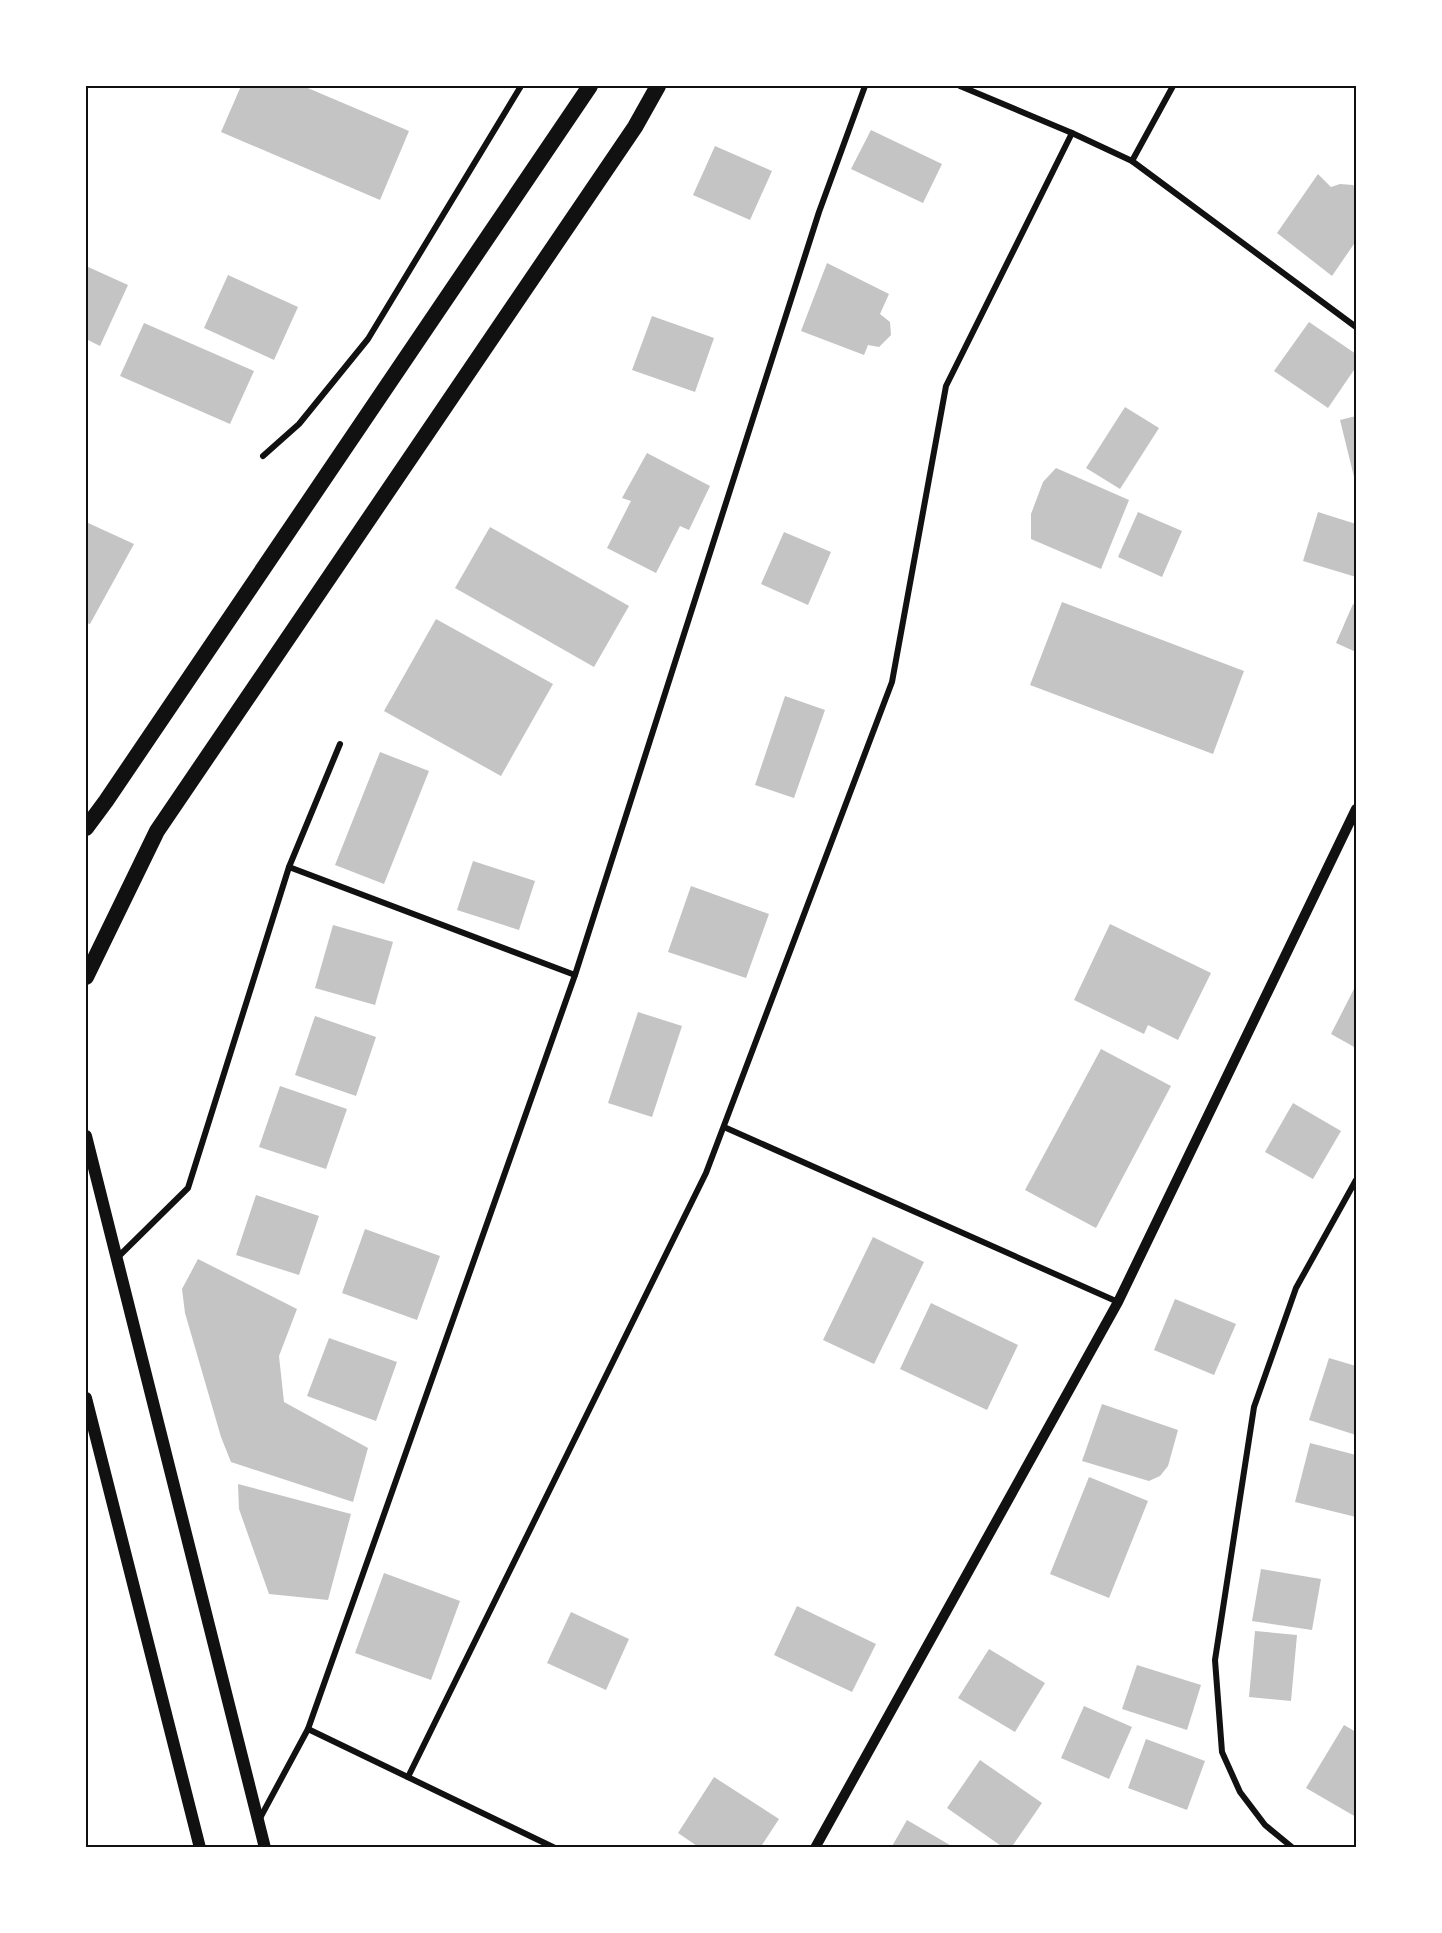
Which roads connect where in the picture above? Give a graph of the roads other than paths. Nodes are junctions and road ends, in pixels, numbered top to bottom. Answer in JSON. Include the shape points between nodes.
{"nodes":[{"id":1,"x":521,"y":86,"type":"edge"},
{"id":2,"x":590,"y":86,"type":"edge"},
{"id":3,"x":658,"y":86,"type":"edge"},
{"id":4,"x":865,"y":86,"type":"edge"},
{"id":5,"x":960,"y":86,"type":"edge"},
{"id":6,"x":1173,"y":86,"type":"edge"},
{"id":7,"x":1072,"y":133,"type":"junction"},
{"id":8,"x":1132,"y":161,"type":"junction"},
{"id":9,"x":1356,"y":327,"type":"edge"},
{"id":10,"x":262,"y":456,"type":"dead end"},
{"id":11,"x":340,"y":744,"type":"dead end"},
{"id":12,"x":1356,"y":809,"type":"edge"},
{"id":13,"x":86,"y":828,"type":"edge"},
{"id":14,"x":289,"y":867,"type":"junction"},
{"id":15,"x":575,"y":975,"type":"junction"},
{"id":16,"x":86,"y":977,"type":"edge"},
{"id":17,"x":724,"y":1126,"type":"junction"},
{"id":18,"x":86,"y":1136,"type":"edge"},
{"id":19,"x":1356,"y":1180,"type":"edge"},
{"id":20,"x":116,"y":1258,"type":"junction"},
{"id":21,"x":1118,"y":1302,"type":"junction"},
{"id":22,"x":86,"y":1398,"type":"edge"},
{"id":23,"x":308,"y":1729,"type":"junction"},
{"id":24,"x":408,"y":1777,"type":"junction"},
{"id":25,"x":258,"y":1821,"type":"junction"},
{"id":26,"x":200,"y":1848,"type":"edge"},
{"id":27,"x":265,"y":1848,"type":"edge"},
{"id":28,"x":555,"y":1848,"type":"edge"},
{"id":29,"x":815,"y":1848,"type":"edge"},
{"id":30,"x":1293,"y":1848,"type":"edge"}],
"edges":[{"from":1,"to":10,"type":"street","via":[[368,339],[299,423]]},
{"from":2,"to":13,"type":"highway"},
{"from":3,"to":16,"type":"highway","via":[[635,127],[157,831]]},
{"from":4,"to":15,"type":"street","via":[[815,223]]},
{"from":5,"to":7,"type":"street"},
{"from":6,"to":8,"type":"street"},
{"from":7,"to":8,"type":"street"},
{"from":7,"to":17,"type":"street","via":[[946,386],[892,682]]},
{"from":8,"to":9,"type":"street"},
{"from":11,"to":14,"type":"street"},
{"from":12,"to":21,"type":"street"},
{"from":14,"to":15,"type":"street"},
{"from":14,"to":20,"type":"street","via":[[188,1188]]},
{"from":15,"to":23,"type":"street"},
{"from":17,"to":21,"type":"street"},
{"from":17,"to":24,"type":"street","via":[[706,1173]]},
{"from":18,"to":20,"type":"main road"},
{"from":19,"to":30,"type":"street","via":[[1296,1288],[1254,1407],[1215,1660],[1222,1752],[1240,1792],[1265,1825]]},
{"from":20,"to":25,"type":"main road"},
{"from":21,"to":29,"type":"street"},
{"from":22,"to":26,"type":"main road"},
{"from":23,"to":24,"type":"street"},
{"from":23,"to":25,"type":"street"},
{"from":24,"to":28,"type":"street"},
{"from":25,"to":27,"type":"main road"}]}
